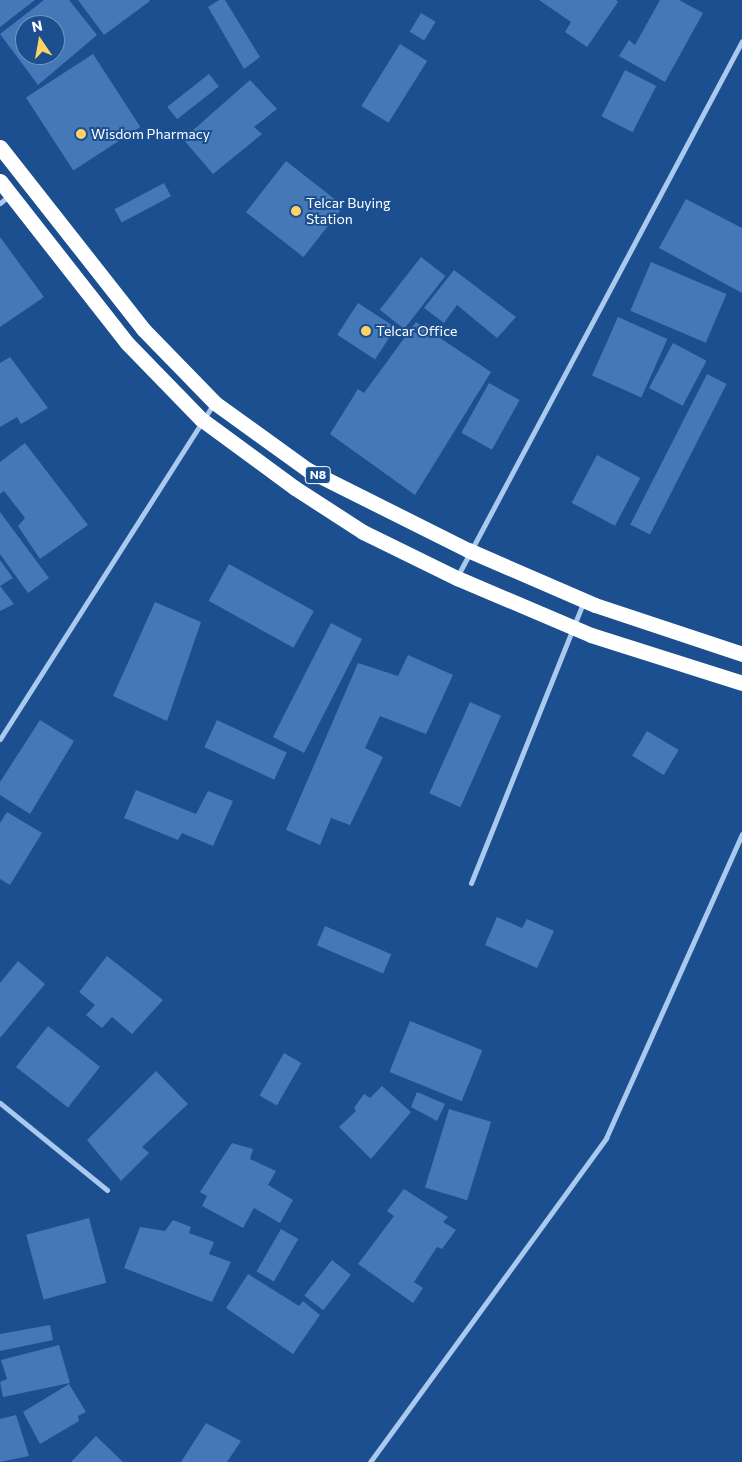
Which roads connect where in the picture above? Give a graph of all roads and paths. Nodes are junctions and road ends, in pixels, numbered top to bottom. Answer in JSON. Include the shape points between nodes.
{"nodes":[{"id":1,"x":742,"y":40,"type":"edge"},
{"id":2,"x":0,"y":146,"type":"edge"},
{"id":3,"x":0,"y":182,"type":"edge"},
{"id":4,"x":5,"y":199,"type":"edge"},
{"id":5,"x":215,"y":403,"type":"junction"},
{"id":6,"x":201,"y":419,"type":"junction"},
{"id":7,"x":468,"y":550,"type":"junction"},
{"id":8,"x":457,"y":578,"type":"junction"},
{"id":9,"x":584,"y":600,"type":"junction"},
{"id":10,"x":574,"y":628,"type":"junction"},
{"id":11,"x":742,"y":654,"type":"edge"},
{"id":12,"x":742,"y":683,"type":"edge"},
{"id":13,"x":0,"y":738,"type":"edge"},
{"id":14,"x":742,"y":834,"type":"edge"},
{"id":15,"x":471,"y":883,"type":"dead end"},
{"id":16,"x":0,"y":1103,"type":"edge"},
{"id":17,"x":107,"y":1190,"type":"dead end"},
{"id":18,"x":370,"y":1462,"type":"edge"}],
"edges":[{"from":1,"to":7,"type":"street"},
{"from":2,"to":5,"type":"highway","number":"N8","via":[[144,329]]},
{"from":3,"to":4,"type":"highway","number":"N8"},
{"from":4,"to":6,"type":"highway","number":"N8","via":[[127,343]]},
{"from":5,"to":6,"type":"street"},
{"from":5,"to":7,"type":"highway","number":"N8","via":[[308,470]]},
{"from":6,"to":8,"type":"highway","number":"N8","via":[[363,532]]},
{"from":6,"to":13,"type":"street"},
{"from":7,"to":8,"type":"street"},
{"from":7,"to":9,"type":"highway","number":"N8"},
{"from":8,"to":10,"type":"highway","number":"N8"},
{"from":9,"to":10,"type":"street"},
{"from":9,"to":11,"type":"highway","number":"N8"},
{"from":10,"to":12,"type":"highway","number":"N8"},
{"from":10,"to":15,"type":"street"},
{"from":14,"to":18,"type":"street","via":[[606,1138]]},
{"from":16,"to":17,"type":"street"}]}
